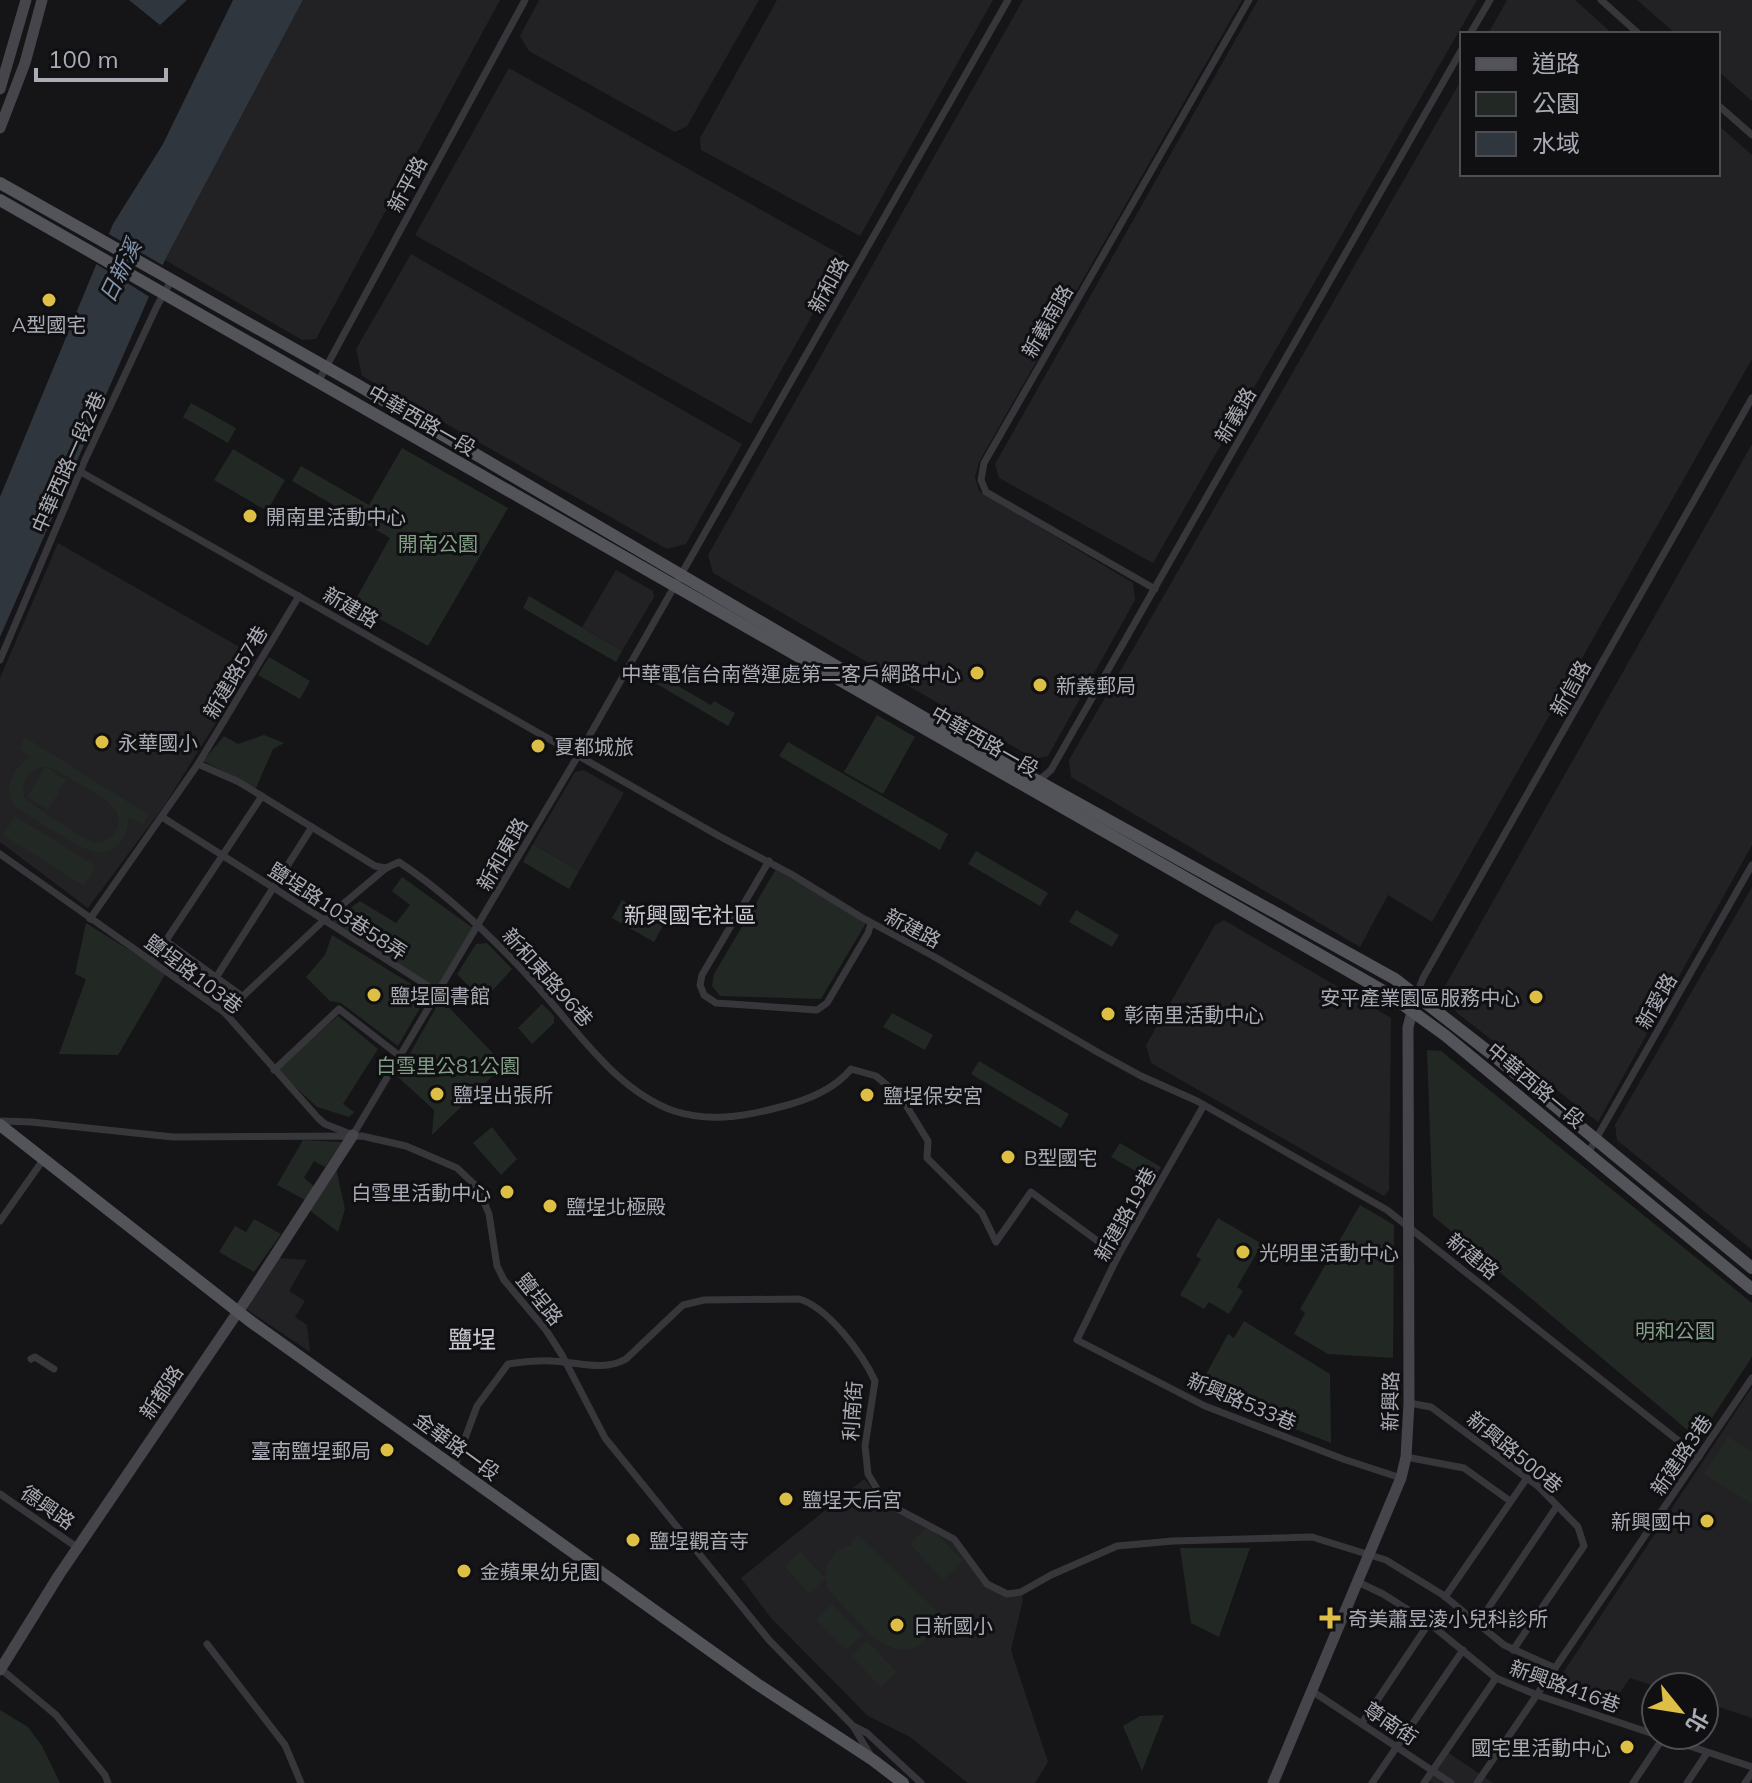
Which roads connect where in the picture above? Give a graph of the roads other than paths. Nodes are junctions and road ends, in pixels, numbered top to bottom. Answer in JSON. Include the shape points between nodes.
{"nodes":[{"id":1,"x":26,"y":0,"type":"edge"},
{"id":2,"x":42,"y":0,"type":"edge"},
{"id":3,"x":525,"y":0,"type":"edge"},
{"id":4,"x":1008,"y":0,"type":"edge"},
{"id":5,"x":1249,"y":0,"type":"edge"},
{"id":6,"x":1490,"y":0,"type":"edge"},
{"id":7,"x":1601,"y":0,"type":"edge"},
{"id":8,"x":1471,"y":32,"type":"edge"},
{"id":9,"x":1637,"y":32,"type":"edge"},
{"id":10,"x":1460,"y":53,"type":"edge"},
{"id":11,"x":0,"y":89,"type":"edge"},
{"id":12,"x":1720,"y":107,"type":"edge"},
{"id":13,"x":0,"y":128,"type":"edge"},
{"id":14,"x":1752,"y":135,"type":"edge"},
{"id":15,"x":0,"y":183,"type":"edge"},
{"id":16,"x":0,"y":200,"type":"edge"},
{"id":17,"x":168,"y":277,"type":"junction"},
{"id":18,"x":160,"y":291,"type":"junction"},
{"id":19,"x":326,"y":367,"type":"junction"},
{"id":20,"x":318,"y":382,"type":"junction"},
{"id":21,"x":1752,"y":398,"type":"edge"},
{"id":22,"x":81,"y":472,"type":"junction"},
{"id":23,"x":678,"y":581,"type":"junction"},
{"id":24,"x":1155,"y":589,"type":"junction"},
{"id":25,"x":299,"y":596,"type":"junction"},
{"id":26,"x":0,"y":660,"type":"edge"},
{"id":27,"x":579,"y":754,"type":"junction"},
{"id":28,"x":198,"y":764,"type":"junction"},
{"id":29,"x":1040,"y":780,"type":"junction"},
{"id":30,"x":1027,"y":788,"type":"junction"},
{"id":31,"x":262,"y":796,"type":"junction"},
{"id":32,"x":162,"y":817,"type":"junction"},
{"id":33,"x":312,"y":827,"type":"junction"},
{"id":34,"x":0,"y":854,"type":"edge"},
{"id":35,"x":221,"y":855,"type":"junction"},
{"id":36,"x":769,"y":861,"type":"junction"},
{"id":37,"x":1752,"y":865,"type":"edge"},
{"id":38,"x":386,"y":868,"type":"junction"},
{"id":39,"x":273,"y":888,"type":"junction"},
{"id":40,"x":90,"y":919,"type":"junction"},
{"id":41,"x":323,"y":921,"type":"junction"},
{"id":42,"x":871,"y":923,"type":"junction"},
{"id":43,"x":480,"y":925,"type":"junction"},
{"id":44,"x":166,"y":941,"type":"junction"},
{"id":45,"x":153,"y":960,"type":"junction"},
{"id":46,"x":217,"y":976,"type":"junction"},
{"id":47,"x":439,"y":993,"type":"junction"},
{"id":48,"x":1417,"y":994,"type":"junction"},
{"id":49,"x":242,"y":996,"type":"junction"},
{"id":50,"x":1413,"y":1010,"type":"junction"},
{"id":51,"x":225,"y":1013,"type":"junction"},
{"id":52,"x":401,"y":1057,"type":"junction"},
{"id":53,"x":274,"y":1070,"type":"junction"},
{"id":54,"x":1204,"y":1105,"type":"junction"},
{"id":55,"x":0,"y":1123,"type":"edge"},
{"id":56,"x":353,"y":1135,"type":"junction"},
{"id":57,"x":1596,"y":1140,"type":"junction"},
{"id":58,"x":1588,"y":1153,"type":"junction"},
{"id":59,"x":43,"y":1160,"type":"junction"},
{"id":60,"x":0,"y":1221,"type":"edge"},
{"id":61,"x":1408,"y":1226,"type":"junction"},
{"id":62,"x":1118,"y":1256,"type":"junction"},
{"id":63,"x":1752,"y":1268,"type":"edge"},
{"id":64,"x":1752,"y":1289,"type":"edge"},
{"id":65,"x":238,"y":1312,"type":"junction"},
{"id":66,"x":1077,"y":1340,"type":"joint"},
{"id":67,"x":31,"y":1359,"type":"dead end"},
{"id":68,"x":566,"y":1363,"type":"junction"},
{"id":69,"x":54,"y":1369,"type":"dead end"},
{"id":70,"x":1752,"y":1378,"type":"edge"},
{"id":71,"x":1409,"y":1403,"type":"junction"},
{"id":72,"x":1406,"y":1457,"type":"junction"},
{"id":73,"x":1699,"y":1457,"type":"junction"},
{"id":74,"x":454,"y":1468,"type":"junction"},
{"id":75,"x":1401,"y":1478,"type":"junction"},
{"id":76,"x":1527,"y":1478,"type":"junction"},
{"id":77,"x":0,"y":1494,"type":"edge"},
{"id":78,"x":1510,"y":1501,"type":"junction"},
{"id":79,"x":1557,"y":1506,"type":"junction"},
{"id":80,"x":78,"y":1548,"type":"junction"},
{"id":81,"x":1370,"y":1555,"type":"junction"},
{"id":82,"x":1358,"y":1582,"type":"junction"},
{"id":83,"x":1445,"y":1597,"type":"junction"},
{"id":84,"x":1479,"y":1622,"type":"junction"},
{"id":85,"x":1429,"y":1623,"type":"junction"},
{"id":86,"x":207,"y":1644,"type":"dead end"},
{"id":87,"x":1463,"y":1650,"type":"junction"},
{"id":88,"x":1513,"y":1650,"type":"junction"},
{"id":89,"x":1555,"y":1668,"type":"junction"},
{"id":90,"x":0,"y":1670,"type":"edge"},
{"id":91,"x":1496,"y":1678,"type":"junction"},
{"id":92,"x":1312,"y":1691,"type":"junction"},
{"id":93,"x":1537,"y":1695,"type":"junction"},
{"id":94,"x":1362,"y":1723,"type":"junction"},
{"id":95,"x":853,"y":1726,"type":"junction"},
{"id":96,"x":1640,"y":1730,"type":"edge"},
{"id":97,"x":1397,"y":1747,"type":"junction"},
{"id":98,"x":1654,"y":1751,"type":"edge"},
{"id":99,"x":1701,"y":1751,"type":"edge"},
{"id":100,"x":1707,"y":1753,"type":"junction"},
{"id":101,"x":873,"y":1760,"type":"junction"},
{"id":102,"x":1433,"y":1770,"type":"junction"},
{"id":103,"x":1752,"y":1770,"type":"edge"},
{"id":104,"x":108,"y":1783,"type":"edge"},
{"id":105,"x":301,"y":1783,"type":"edge"},
{"id":106,"x":903,"y":1783,"type":"edge"},
{"id":107,"x":921,"y":1783,"type":"edge"},
{"id":108,"x":1273,"y":1783,"type":"edge"},
{"id":109,"x":1372,"y":1783,"type":"edge"},
{"id":110,"x":1424,"y":1783,"type":"edge"},
{"id":111,"x":1451,"y":1783,"type":"edge"},
{"id":112,"x":1477,"y":1783,"type":"edge"},
{"id":113,"x":1633,"y":1783,"type":"edge"},
{"id":114,"x":1687,"y":1783,"type":"edge"},
{"id":115,"x":1745,"y":1783,"type":"edge"}],
"edges":[{"from":1,"to":11,"type":"street"},
{"from":2,"to":13,"type":"street"},
{"from":3,"to":19,"type":"street","name":"新平路"},
{"from":4,"to":23,"type":"street","name":"新和路"},
{"from":5,"to":24,"type":"street","name":"新義南路","via":[[984,463],[981,480],[986,492]]},
{"from":6,"to":8,"type":"street"},
{"from":7,"to":9,"type":"street"},
{"from":10,"to":24,"type":"street","name":"新義路"},
{"from":12,"to":14,"type":"street"},
{"from":15,"to":17,"type":"main road","name":"中華西路一段"},
{"from":16,"to":18,"type":"main road","name":"中華西路一段"},
{"from":17,"to":18,"type":"street","name":"中華西路一段2巷"},
{"from":17,"to":19,"type":"main road","name":"中華西路一段"},
{"from":18,"to":20,"type":"main road","name":"中華西路一段"},
{"from":18,"to":22,"type":"street","name":"中華西路一段2巷"},
{"from":19,"to":20,"type":"street","name":"新平路"},
{"from":19,"to":23,"type":"main road","name":"中華西路一段"},
{"from":20,"to":23,"type":"main road","name":"中華西路一段"},
{"from":21,"to":48,"type":"street","name":"新信路"},
{"from":22,"to":25,"type":"street","name":"新建路"},
{"from":22,"to":26,"type":"street","name":"中華西路一段2巷"},
{"from":23,"to":27,"type":"street","name":"新和東路"},
{"from":23,"to":29,"type":"main road","name":"中華西路一段"},
{"from":23,"to":30,"type":"main road","name":"中華西路一段"},
{"from":24,"to":29,"type":"street","name":"新義路","via":[[1051,770]]},
{"from":25,"to":27,"type":"street","name":"新建路"},
{"from":25,"to":28,"type":"street","name":"新建路57巷"},
{"from":27,"to":36,"type":"street","name":"新建路"},
{"from":27,"to":43,"type":"street","name":"新和東路"},
{"from":28,"to":31,"type":"street"},
{"from":28,"to":32,"type":"street","name":"新建路57巷"},
{"from":29,"to":30,"type":"street","name":"新義路"},
{"from":29,"to":48,"type":"main road","name":"中華西路一段"},
{"from":30,"to":50,"type":"main road","name":"中華西路一段"},
{"from":31,"to":33,"type":"street"},
{"from":31,"to":35,"type":"street"},
{"from":32,"to":35,"type":"street","name":"鹽埕路103巷58弄"},
{"from":32,"to":40,"type":"street","name":"新建路57巷"},
{"from":33,"to":38,"type":"street"},
{"from":33,"to":39,"type":"street"},
{"from":34,"to":40,"type":"street","name":"鹽埕路103巷"},
{"from":35,"to":39,"type":"street","name":"鹽埕路103巷58弄"},
{"from":35,"to":44,"type":"street"},
{"from":36,"to":42,"type":"street","name":"新建路"},
{"from":36,"to":42,"type":"street","via":[[702,975],[704,995],[716,1003],[817,1010],[827,1003]]},
{"from":37,"to":57,"type":"street","name":"新愛路"},
{"from":38,"to":41,"type":"street"},
{"from":38,"to":43,"type":"street","name":"新和東路96巷","via":[[399,862]]},
{"from":39,"to":41,"type":"street","name":"鹽埕路103巷58弄"},
{"from":39,"to":46,"type":"street"},
{"from":40,"to":45,"type":"street","name":"鹽埕路103巷"},
{"from":41,"to":47,"type":"street","name":"鹽埕路103巷58弄"},
{"from":41,"to":49,"type":"street"},
{"from":42,"to":54,"type":"street","name":"新建路","via":[[1099,1053]]},
{"from":43,"to":47,"type":"street","name":"新和東路"},
{"from":43,"to":62,"type":"street","name":"新和東路96巷","via":[[607,1067],[644,1095],[708,1119],[790,1105],[844,1078],[851,1069],[876,1076],[901,1097],[928,1141],[927,1158],[982,1213],[996,1242],[1031,1192]]},
{"from":44,"to":45,"type":"street"},
{"from":44,"to":46,"type":"street","name":"鹽埕路103巷"},
{"from":45,"to":51,"type":"street","name":"鹽埕路103巷"},
{"from":46,"to":49,"type":"street","name":"鹽埕路103巷"},
{"from":47,"to":52,"type":"street","name":"新和東路"},
{"from":48,"to":50,"type":"street","name":"新興路"},
{"from":48,"to":57,"type":"main road","name":"中華西路一段"},
{"from":49,"to":51,"type":"street"},
{"from":50,"to":58,"type":"main road","name":"中華西路一段"},
{"from":50,"to":61,"type":"street","name":"新興路","via":[[1408,1027]]},
{"from":51,"to":53,"type":"street","name":"鹽埕路103巷"},
{"from":52,"to":53,"type":"street","via":[[339,1009]]},
{"from":52,"to":56,"type":"street","name":"新和東路"},
{"from":53,"to":56,"type":"street","name":"鹽埕路103巷","via":[[325,1124]]},
{"from":54,"to":61,"type":"street","name":"新建路"},
{"from":54,"to":62,"type":"street","name":"新建路19巷"},
{"from":55,"to":56,"type":"street","name":"鹽埕路","via":[[173,1137]]},
{"from":55,"to":59,"type":"main road","name":"金華路一段"},
{"from":56,"to":65,"type":"street","name":"新都路"},
{"from":56,"to":68,"type":"street","name":"鹽埕路","via":[[424,1153],[457,1168],[474,1184],[489,1214],[504,1280]]},
{"from":57,"to":58,"type":"street","name":"新愛路"},
{"from":57,"to":63,"type":"main road","name":"中華西路一段"},
{"from":58,"to":64,"type":"main road","name":"中華西路一段"},
{"from":59,"to":60,"type":"street"},
{"from":59,"to":65,"type":"main road","name":"金華路一段"},
{"from":61,"to":71,"type":"street","name":"新興路"},
{"from":61,"to":73,"type":"street","name":"新建路"},
{"from":62,"to":66,"type":"street","name":"新建路19巷"},
{"from":65,"to":74,"type":"main road","name":"金華路一段"},
{"from":65,"to":80,"type":"street","name":"新都路"},
{"from":66,"to":75,"type":"street","name":"新興路533巷","via":[[1205,1406]]},
{"from":67,"to":69,"type":"street"},
{"from":68,"to":74,"type":"street","name":"利南街","via":[[516,1363],[502,1369],[477,1406]]},
{"from":68,"to":81,"type":"street","name":"利南街","via":[[616,1364],[693,1302],[799,1299],[813,1305],[839,1328],[875,1381],[865,1446],[868,1474],[882,1497],[954,1539],[987,1584],[1007,1594],[1117,1546],[1312,1537]]},
{"from":68,"to":95,"type":"street","name":"鹽埕路","via":[[605,1438],[769,1640]]},
{"from":70,"to":73,"type":"street","name":"新建路3巷"},
{"from":71,"to":72,"type":"street","name":"新興路"},
{"from":71,"to":76,"type":"street","name":"新興路500巷","via":[[1431,1407]]},
{"from":72,"to":75,"type":"street","name":"新興路"},
{"from":72,"to":78,"type":"street","via":[[1464,1468]]},
{"from":73,"to":89,"type":"street","name":"新建路3巷"},
{"from":74,"to":101,"type":"main road","name":"金華路一段"},
{"from":75,"to":81,"type":"street","name":"新興路"},
{"from":76,"to":78,"type":"street"},
{"from":76,"to":79,"type":"street","name":"新興路500巷"},
{"from":77,"to":80,"type":"street","name":"德興路"},
{"from":78,"to":83,"type":"street"},
{"from":79,"to":84,"type":"street"},
{"from":79,"to":88,"type":"street","name":"新興路500巷","via":[[1578,1527],[1584,1546]]},
{"from":80,"to":90,"type":"street","name":"新都路"},
{"from":81,"to":82,"type":"street","name":"新興路"},
{"from":81,"to":83,"type":"street"},
{"from":82,"to":85,"type":"street","name":"新興路416巷"},
{"from":82,"to":92,"type":"street","name":"新興路"},
{"from":83,"to":84,"type":"street"},
{"from":84,"to":88,"type":"street"},
{"from":85,"to":87,"type":"street","name":"新興路416巷"},
{"from":85,"to":94,"type":"street"},
{"from":86,"to":105,"type":"street","via":[[285,1745]]},
{"from":87,"to":91,"type":"street","name":"新興路416巷"},
{"from":87,"to":97,"type":"street"},
{"from":88,"to":89,"type":"street"},
{"from":89,"to":93,"type":"street","name":"新建路3巷"},
{"from":90,"to":104,"type":"street","via":[[56,1715]]},
{"from":91,"to":93,"type":"street","name":"新興路416巷"},
{"from":91,"to":102,"type":"street"},
{"from":92,"to":94,"type":"street","name":"尊南街"},
{"from":92,"to":108,"type":"street","name":"新興路"},
{"from":93,"to":96,"type":"street","name":"新興路416巷"},
{"from":93,"to":112,"type":"street","name":"新建路3巷"},
{"from":94,"to":97,"type":"street","name":"尊南街"},
{"from":95,"to":101,"type":"street","name":"鹽埕路"},
{"from":95,"to":107,"type":"street","name":"鹽埕路"},
{"from":97,"to":102,"type":"street","name":"尊南街"},
{"from":97,"to":109,"type":"street"},
{"from":98,"to":113,"type":"street"},
{"from":99,"to":100,"type":"street","name":"新興路416巷"},
{"from":100,"to":103,"type":"street","name":"新興路416巷"},
{"from":100,"to":114,"type":"street"},
{"from":101,"to":106,"type":"main road","name":"金華路一段"},
{"from":102,"to":110,"type":"street"},
{"from":102,"to":111,"type":"street","name":"尊南街"},
{"from":103,"to":115,"type":"street"}]}
